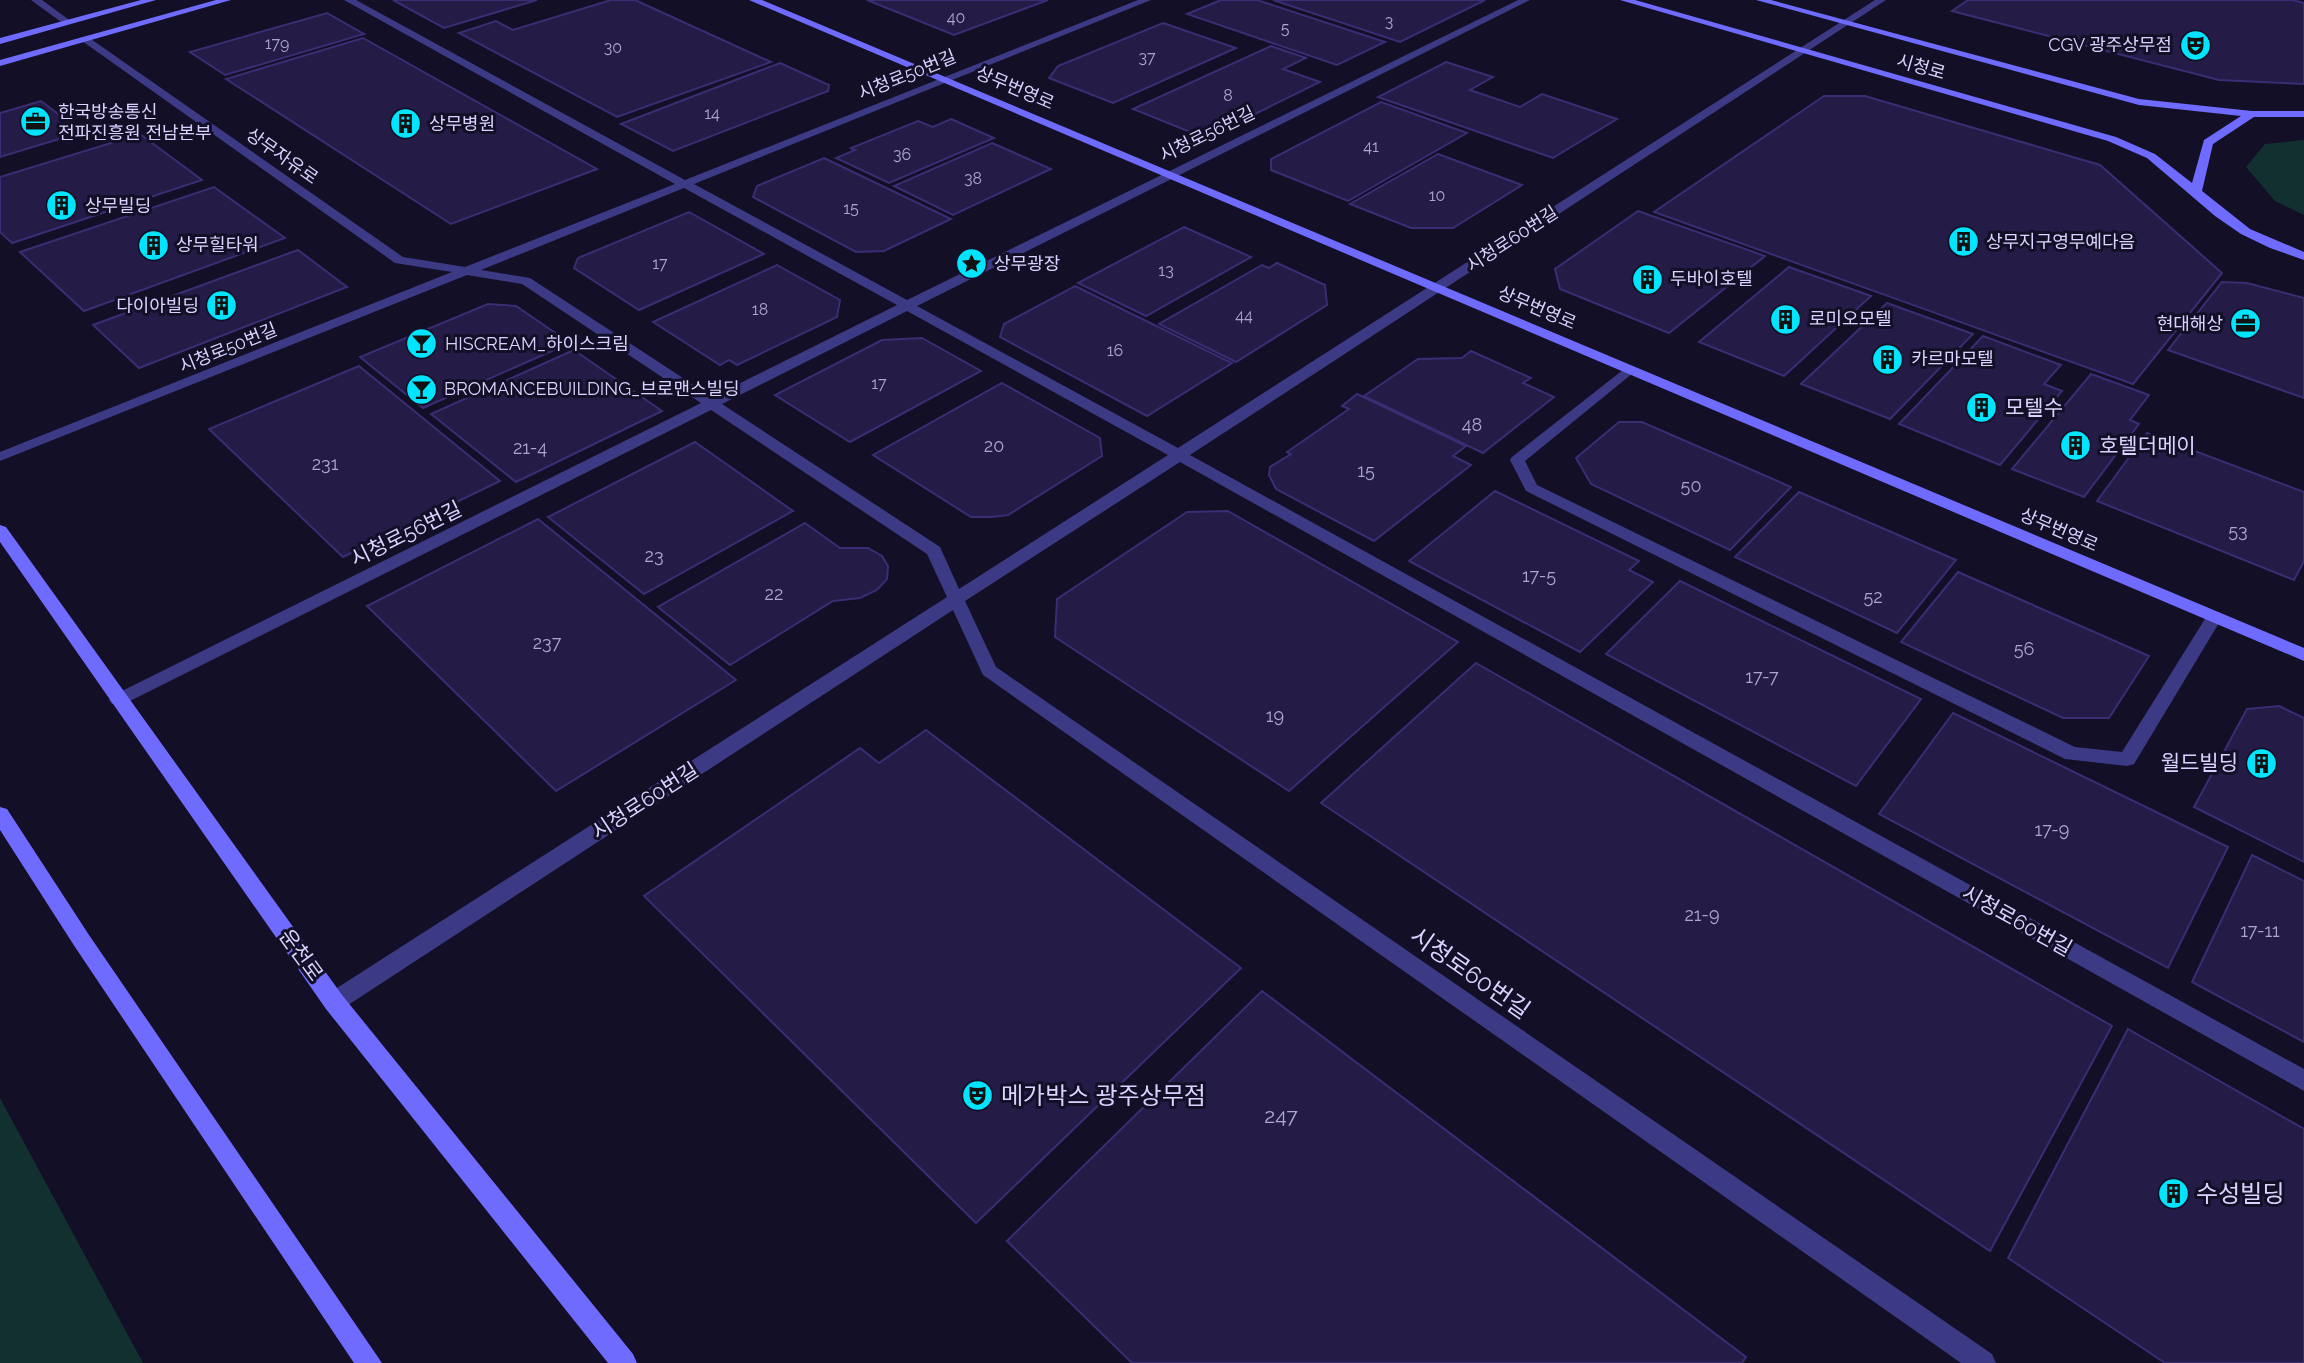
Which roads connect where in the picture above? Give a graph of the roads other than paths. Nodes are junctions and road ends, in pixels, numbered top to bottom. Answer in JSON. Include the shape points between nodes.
{"nodes":[{"id":1,"x":36,"y":0,"type":"edge"},
{"id":2,"x":152,"y":0,"type":"edge"},
{"id":3,"x":226,"y":0,"type":"edge"},
{"id":4,"x":349,"y":0,"type":"edge"},
{"id":5,"x":754,"y":0,"type":"edge"},
{"id":6,"x":1146,"y":0,"type":"edge"},
{"id":7,"x":1525,"y":0,"type":"edge"},
{"id":8,"x":1625,"y":0,"type":"edge"},
{"id":9,"x":1761,"y":0,"type":"edge"},
{"id":10,"x":1881,"y":0,"type":"edge"},
{"id":11,"x":67,"y":22,"type":"junction"},
{"id":12,"x":1846,"y":23,"type":"junction"},
{"id":13,"x":86,"y":39,"type":"junction"},
{"id":14,"x":0,"y":41,"type":"edge"},
{"id":15,"x":1803,"y":51,"type":"junction"},
{"id":16,"x":0,"y":62,"type":"edge"},
{"id":17,"x":942,"y":80,"type":"junction"},
{"id":18,"x":2252,"y":114,"type":"junction"},
{"id":19,"x":2304,"y":114,"type":"edge"},
{"id":20,"x":1168,"y":175,"type":"junction"},
{"id":21,"x":683,"y":184,"type":"junction"},
{"id":22,"x":2196,"y":192,"type":"junction"},
{"id":23,"x":2304,"y":256,"type":"edge"},
{"id":24,"x":470,"y":271,"type":"junction"},
{"id":25,"x":1436,"y":288,"type":"junction"},
{"id":26,"x":908,"y":307,"type":"junction"},
{"id":27,"x":1629,"y":370,"type":"junction"},
{"id":28,"x":712,"y":405,"type":"junction"},
{"id":29,"x":1179,"y":455,"type":"junction"},
{"id":30,"x":0,"y":457,"type":"edge"},
{"id":31,"x":0,"y":530,"type":"edge"},
{"id":32,"x":956,"y":601,"type":"junction"},
{"id":33,"x":2214,"y":618,"type":"junction"},
{"id":34,"x":2304,"y":655,"type":"edge"},
{"id":35,"x":118,"y":700,"type":"junction"},
{"id":36,"x":0,"y":814,"type":"edge"},
{"id":37,"x":334,"y":1002,"type":"junction"},
{"id":38,"x":2304,"y":1081,"type":"edge"},
{"id":39,"x":369,"y":1363,"type":"edge"},
{"id":40,"x":624,"y":1363,"type":"edge"},
{"id":41,"x":1983,"y":1363,"type":"edge"}],
"edges":[{"from":1,"to":11,"type":"street"},
{"from":2,"to":11,"type":"street"},
{"from":3,"to":13,"type":"street"},
{"from":4,"to":21,"type":"street"},
{"from":5,"to":17,"type":"street","name":"상무번영로"},
{"from":6,"to":17,"type":"street","name":"시청로50번길"},
{"from":7,"to":20,"type":"street","name":"시청로56번길"},
{"from":8,"to":15,"type":"street","name":"시청로"},
{"from":9,"to":12,"type":"street","name":"시청로"},
{"from":10,"to":12,"type":"street","name":"시청로60번길"},
{"from":11,"to":14,"type":"street"},
{"from":12,"to":15,"type":"street","name":"시청로60번길"},
{"from":12,"to":18,"type":"street","name":"시청로","via":[[2139,102]]},
{"from":13,"to":16,"type":"street"},
{"from":13,"to":24,"type":"street","name":"상무자유로","via":[[399,260]]},
{"from":15,"to":22,"type":"street","name":"시청로","via":[[2112,139],[2151,156]]},
{"from":15,"to":25,"type":"street","name":"시청로60번길"},
{"from":17,"to":20,"type":"street","name":"상무번영로"},
{"from":17,"to":21,"type":"street","name":"시청로50번길"},
{"from":18,"to":19,"type":"street","name":"시청로"},
{"from":18,"to":22,"type":"street","via":[[2208,142]]},
{"from":20,"to":25,"type":"street","name":"상무번영로"},
{"from":20,"to":26,"type":"street","name":"시청로56번길"},
{"from":21,"to":24,"type":"street","name":"시청로50번길"},
{"from":21,"to":26,"type":"street"},
{"from":22,"to":23,"type":"street","name":"시청로","via":[[2215,213]]},
{"from":24,"to":28,"type":"street","via":[[526,281]]},
{"from":24,"to":30,"type":"street","name":"시청로50번길"},
{"from":25,"to":27,"type":"street","name":"상무번영로"},
{"from":25,"to":29,"type":"street","name":"시청로60번길"},
{"from":26,"to":28,"type":"street","name":"시청로56번길"},
{"from":26,"to":29,"type":"street"},
{"from":27,"to":33,"type":"street","name":"상무번영로"},
{"from":27,"to":33,"type":"street","via":[[1517,460],[1531,488],[2072,754],[2127,759]]},
{"from":28,"to":32,"type":"street","via":[[934,551]]},
{"from":28,"to":35,"type":"street","name":"시청로56번길"},
{"from":29,"to":32,"type":"street","name":"시청로60번길"},
{"from":29,"to":38,"type":"street","name":"시청로60번길"},
{"from":31,"to":35,"type":"street","name":"운천로"},
{"from":32,"to":37,"type":"street","name":"시청로60번길"},
{"from":32,"to":41,"type":"street","name":"시청로60번길","via":[[989,671]]},
{"from":33,"to":34,"type":"street","name":"상무번영로"},
{"from":35,"to":37,"type":"street","name":"운천로"},
{"from":36,"to":39,"type":"street","via":[[89,953]]},
{"from":37,"to":40,"type":"street","name":"운천로"}]}
